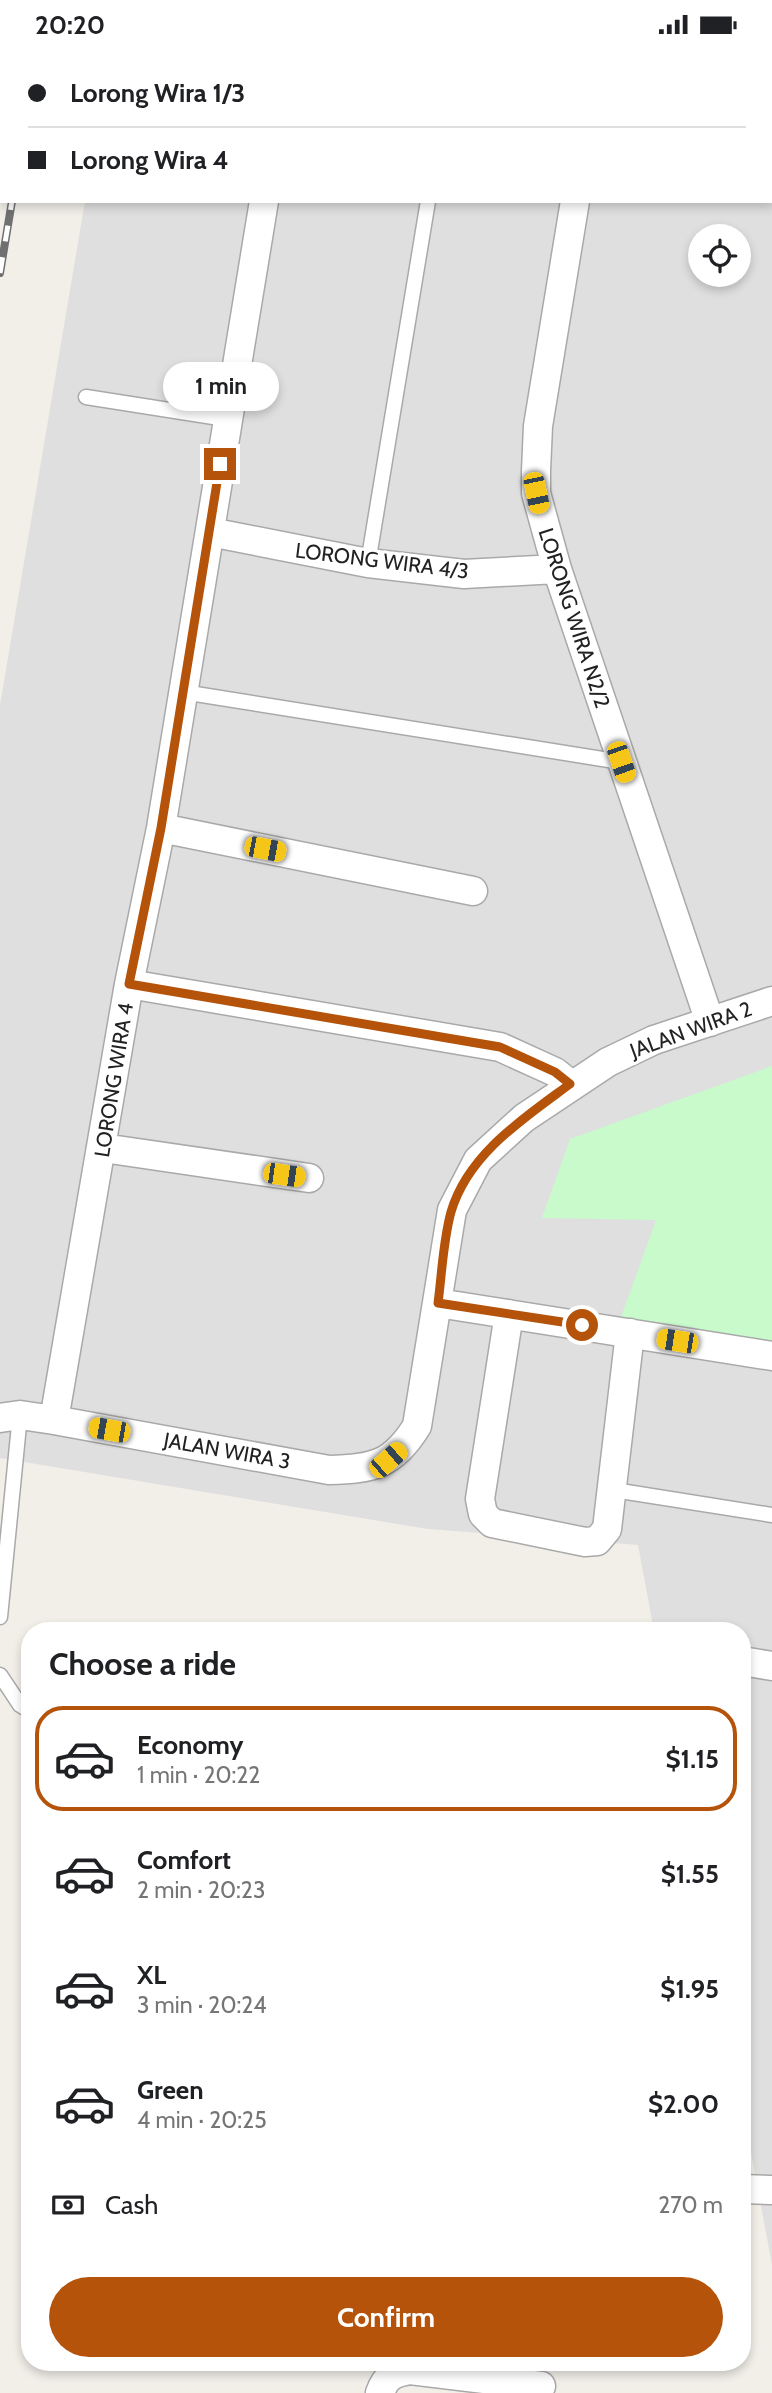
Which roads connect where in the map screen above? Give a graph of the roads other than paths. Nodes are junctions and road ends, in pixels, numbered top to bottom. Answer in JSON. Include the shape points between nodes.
{"nodes":[{"id":1,"x":264,"y":203,"type":"edge"},
{"id":2,"x":428,"y":203,"type":"edge"},
{"id":3,"x":575,"y":203,"type":"edge"},
{"id":4,"x":86,"y":397,"type":"dead end"},
{"id":5,"x":226,"y":419,"type":"junction"},
{"id":6,"x":210,"y":532,"type":"junction"},
{"id":7,"x":368,"y":563,"type":"junction"},
{"id":8,"x":556,"y":569,"type":"junction"},
{"id":9,"x":183,"y":692,"type":"junction"},
{"id":10,"x":621,"y":762,"type":"junction"},
{"id":11,"x":161,"y":828,"type":"junction"},
{"id":12,"x":473,"y":891,"type":"dead end"},
{"id":13,"x":129,"y":984,"type":"junction"},
{"id":14,"x":772,"y":1001,"type":"edge"},
{"id":15,"x":710,"y":1022,"type":"junction"},
{"id":16,"x":570,"y":1084,"type":"junction"},
{"id":17,"x":103,"y":1148,"type":"junction"},
{"id":18,"x":309,"y":1178,"type":"dead end"},
{"id":19,"x":438,"y":1303,"type":"junction"},
{"id":20,"x":509,"y":1314,"type":"junction"},
{"id":21,"x":630,"y":1333,"type":"junction"},
{"id":22,"x":772,"y":1356,"type":"edge"},
{"id":23,"x":10,"y":1417,"type":"edge"},
{"id":24,"x":54,"y":1420,"type":"junction"},
{"id":25,"x":330,"y":1470,"type":"joint"},
{"id":26,"x":614,"y":1490,"type":"junction"},
{"id":27,"x":772,"y":1515,"type":"edge"},
{"id":28,"x":0,"y":1617,"type":"edge"},
{"id":29,"x":751,"y":1662,"type":"edge"},
{"id":30,"x":772,"y":1666,"type":"edge"},
{"id":31,"x":0,"y":1675,"type":"edge"},
{"id":32,"x":21,"y":1706,"type":"edge"},
{"id":33,"x":751,"y":2189,"type":"edge"},
{"id":34,"x":772,"y":2190,"type":"edge"},
{"id":35,"x":404,"y":2371,"type":"edge"},
{"id":36,"x":418,"y":2371,"type":"edge"},
{"id":37,"x":541,"y":2386,"type":"dead end"},
{"id":38,"x":380,"y":2393,"type":"edge"}],
"edges":[{"from":1,"to":5,"type":"street","name":"LORONG WIRA 4"},
{"from":2,"to":7,"type":"lane"},
{"from":3,"to":8,"type":"street","name":"LORONG WIRA N2/2","via":[[536,459],[536,493]]},
{"from":4,"to":5,"type":"lane"},
{"from":5,"to":6,"type":"street","name":"LORONG WIRA 4"},
{"from":6,"to":7,"type":"street","name":"LORONG WIRA 4/3"},
{"from":6,"to":9,"type":"street","name":"LORONG WIRA 4"},
{"from":7,"to":8,"type":"street","name":"LORONG WIRA 4/3","via":[[464,574]]},
{"from":8,"to":10,"type":"street","name":"LORONG WIRA N2/2"},
{"from":9,"to":10,"type":"lane"},
{"from":9,"to":11,"type":"street","name":"LORONG WIRA 4"},
{"from":10,"to":15,"type":"street","name":"LORONG WIRA N2/2"},
{"from":11,"to":12,"type":"street"},
{"from":11,"to":13,"type":"street","name":"LORONG WIRA 4"},
{"from":13,"to":16,"type":"street","via":[[500,1047],[555,1072]]},
{"from":13,"to":17,"type":"street","name":"LORONG WIRA 4"},
{"from":14,"to":15,"type":"street","name":"JALAN WIRA 2"},
{"from":15,"to":16,"type":"street","name":"JALAN WIRA 2","via":[[654,1040]]},
{"from":16,"to":19,"type":"street","name":"JALAN WIRA 2","via":[[478,1160],[462,1187],[447,1233]]},
{"from":17,"to":18,"type":"street"},
{"from":17,"to":24,"type":"street","name":"LORONG WIRA 4"},
{"from":19,"to":20,"type":"street"},
{"from":19,"to":25,"type":"street","name":"JALAN WIRA 2","via":[[417,1426],[405,1445],[388,1460],[361,1469]]},
{"from":20,"to":21,"type":"street"},
{"from":20,"to":26,"type":"street","via":[[480,1499],[484,1514],[492,1523],[597,1541],[607,1529]]},
{"from":21,"to":22,"type":"street"},
{"from":21,"to":26,"type":"street"},
{"from":23,"to":24,"type":"street","name":"JALAN WIRA 3"},
{"from":23,"to":28,"type":"lane"},
{"from":24,"to":25,"type":"street","name":"JALAN WIRA 3"},
{"from":26,"to":27,"type":"lane"},
{"from":29,"to":30,"type":"street"},
{"from":31,"to":32,"type":"lane"},
{"from":33,"to":34,"type":"street"},
{"from":35,"to":38,"type":"street","via":[[384,2380]]},
{"from":36,"to":37,"type":"street"}]}
